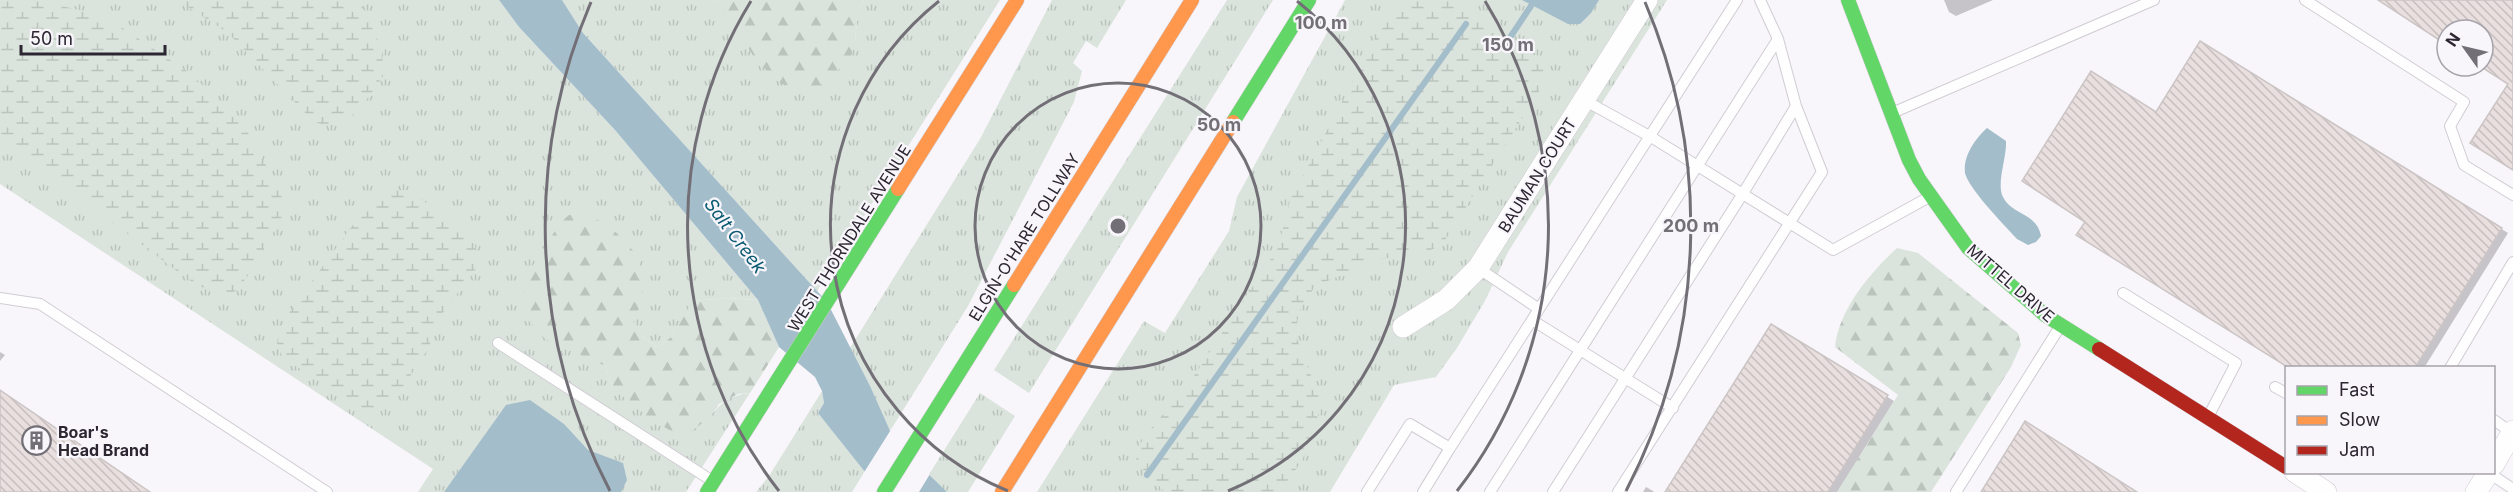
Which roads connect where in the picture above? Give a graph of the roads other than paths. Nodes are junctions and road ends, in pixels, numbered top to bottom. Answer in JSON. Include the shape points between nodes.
{"nodes":[{"id":1,"x":1017,"y":0,"type":"edge"},
{"id":2,"x":1192,"y":0,"type":"edge"},
{"id":3,"x":1309,"y":0,"type":"edge"},
{"id":4,"x":1647,"y":0,"type":"edge"},
{"id":5,"x":1737,"y":0,"type":"edge"},
{"id":6,"x":1760,"y":0,"type":"edge"},
{"id":7,"x":1848,"y":0,"type":"edge"},
{"id":8,"x":2154,"y":0,"type":"edge"},
{"id":9,"x":2305,"y":0,"type":"edge"},
{"id":10,"x":1778,"y":39,"type":"junction"},
{"id":11,"x":1584,"y":100,"type":"junction"},
{"id":12,"x":1796,"y":106,"type":"junction"},
{"id":13,"x":1891,"y":114,"type":"junction"},
{"id":14,"x":1651,"y":137,"type":"junction"},
{"id":15,"x":1698,"y":166,"type":"junction"},
{"id":16,"x":1742,"y":195,"type":"junction"},
{"id":17,"x":2513,"y":195,"type":"edge"},
{"id":18,"x":1931,"y":196,"type":"junction"},
{"id":19,"x":1789,"y":224,"type":"junction"},
{"id":20,"x":2513,"y":262,"type":"edge"},
{"id":21,"x":1478,"y":268,"type":"junction"},
{"id":22,"x":2123,"y":293,"type":"dead end"},
{"id":23,"x":0,"y":298,"type":"edge"},
{"id":24,"x":1539,"y":309,"type":"junction"},
{"id":25,"x":1533,"y":320,"type":"junction"},
{"id":26,"x":2061,"y":325,"type":"junction"},
{"id":27,"x":1403,"y":327,"type":"dead end"},
{"id":28,"x":498,"y":343,"type":"dead end"},
{"id":29,"x":1580,"y":350,"type":"junction"},
{"id":30,"x":2451,"y":366,"type":"edge"},
{"id":31,"x":1624,"y":378,"type":"junction"},
{"id":32,"x":2275,"y":387,"type":"dead end"},
{"id":33,"x":2285,"y":392,"type":"edge"},
{"id":34,"x":1673,"y":408,"type":"junction"},
{"id":35,"x":2207,"y":417,"type":"junction"},
{"id":36,"x":2495,"y":421,"type":"edge"},
{"id":37,"x":2512,"y":432,"type":"edge"},
{"id":38,"x":1450,"y":448,"type":"junction"},
{"id":39,"x":2495,"y":461,"type":"edge"},
{"id":40,"x":2285,"y":466,"type":"edge"},
{"id":41,"x":2298,"y":474,"type":"edge"},
{"id":42,"x":2488,"y":474,"type":"edge"},
{"id":43,"x":2490,"y":474,"type":"edge"},
{"id":44,"x":711,"y":487,"type":"edge"},
{"id":45,"x":2513,"y":489,"type":"edge"},
{"id":46,"x":327,"y":492,"type":"edge"},
{"id":47,"x":884,"y":492,"type":"edge"},
{"id":48,"x":1002,"y":492,"type":"edge"},
{"id":49,"x":1367,"y":492,"type":"edge"},
{"id":50,"x":1423,"y":492,"type":"edge"},
{"id":51,"x":1490,"y":492,"type":"edge"},
{"id":52,"x":1553,"y":492,"type":"edge"},
{"id":53,"x":1618,"y":492,"type":"edge"},
{"id":54,"x":1956,"y":492,"type":"edge"},
{"id":55,"x":2326,"y":492,"type":"edge"},
{"id":56,"x":2476,"y":492,"type":"edge"}],
"edges":[{"from":1,"to":44,"type":"main road","name":"WEST THORNDALE AVENUE"},
{"from":2,"to":47,"type":"main road","name":"ELGIN-O'HARE TOLLWAY"},
{"from":3,"to":48,"type":"main road"},
{"from":4,"to":11,"type":"street","name":"BAUMAN COURT"},
{"from":5,"to":14,"type":"lane"},
{"from":6,"to":10,"type":"lane"},
{"from":7,"to":13,"type":"main road","name":"MITTEL DRIVE"},
{"from":8,"to":13,"type":"lane"},
{"from":9,"to":17,"type":"lane","via":[[2464,102],[2450,126],[2463,165]]},
{"from":10,"to":12,"type":"lane"},
{"from":10,"to":15,"type":"lane"},
{"from":11,"to":14,"type":"lane"},
{"from":11,"to":21,"type":"street","name":"BAUMAN COURT"},
{"from":12,"to":16,"type":"lane"},
{"from":12,"to":19,"type":"lane","via":[[1822,172]]},
{"from":13,"to":18,"type":"main road","name":"MITTEL DRIVE","via":[[1909,160]]},
{"from":14,"to":15,"type":"lane"},
{"from":14,"to":24,"type":"lane"},
{"from":15,"to":16,"type":"lane"},
{"from":15,"to":29,"type":"lane"},
{"from":16,"to":19,"type":"lane"},
{"from":16,"to":31,"type":"lane"},
{"from":18,"to":19,"type":"lane","via":[[1833,250]]},
{"from":18,"to":26,"type":"main road","name":"MITTEL DRIVE","via":[[1968,248]]},
{"from":19,"to":34,"type":"lane"},
{"from":20,"to":30,"type":"lane"},
{"from":21,"to":24,"type":"lane"},
{"from":21,"to":27,"type":"street","name":"BAUMAN COURT","via":[[1446,300]]},
{"from":22,"to":35,"type":"lane","via":[[2236,363]]},
{"from":23,"to":46,"type":"lane","via":[[40,304]]},
{"from":24,"to":25,"type":"lane"},
{"from":25,"to":29,"type":"lane"},
{"from":25,"to":38,"type":"lane"},
{"from":26,"to":35,"type":"main road","name":"MITTEL DRIVE"},
{"from":26,"to":54,"type":"lane"},
{"from":28,"to":44,"type":"lane"},
{"from":29,"to":31,"type":"lane"},
{"from":29,"to":51,"type":"lane"},
{"from":31,"to":34,"type":"lane"},
{"from":31,"to":52,"type":"lane"},
{"from":32,"to":33,"type":"lane"},
{"from":34,"to":53,"type":"lane"},
{"from":35,"to":40,"type":"main road","name":"MITTEL DRIVE"},
{"from":36,"to":37,"type":"lane"},
{"from":37,"to":39,"type":"street"},
{"from":38,"to":49,"type":"lane","via":[[1410,424]]},
{"from":38,"to":50,"type":"lane"},
{"from":41,"to":55,"type":"street"},
{"from":42,"to":56,"type":"street"},
{"from":43,"to":45,"type":"lane"}]}
